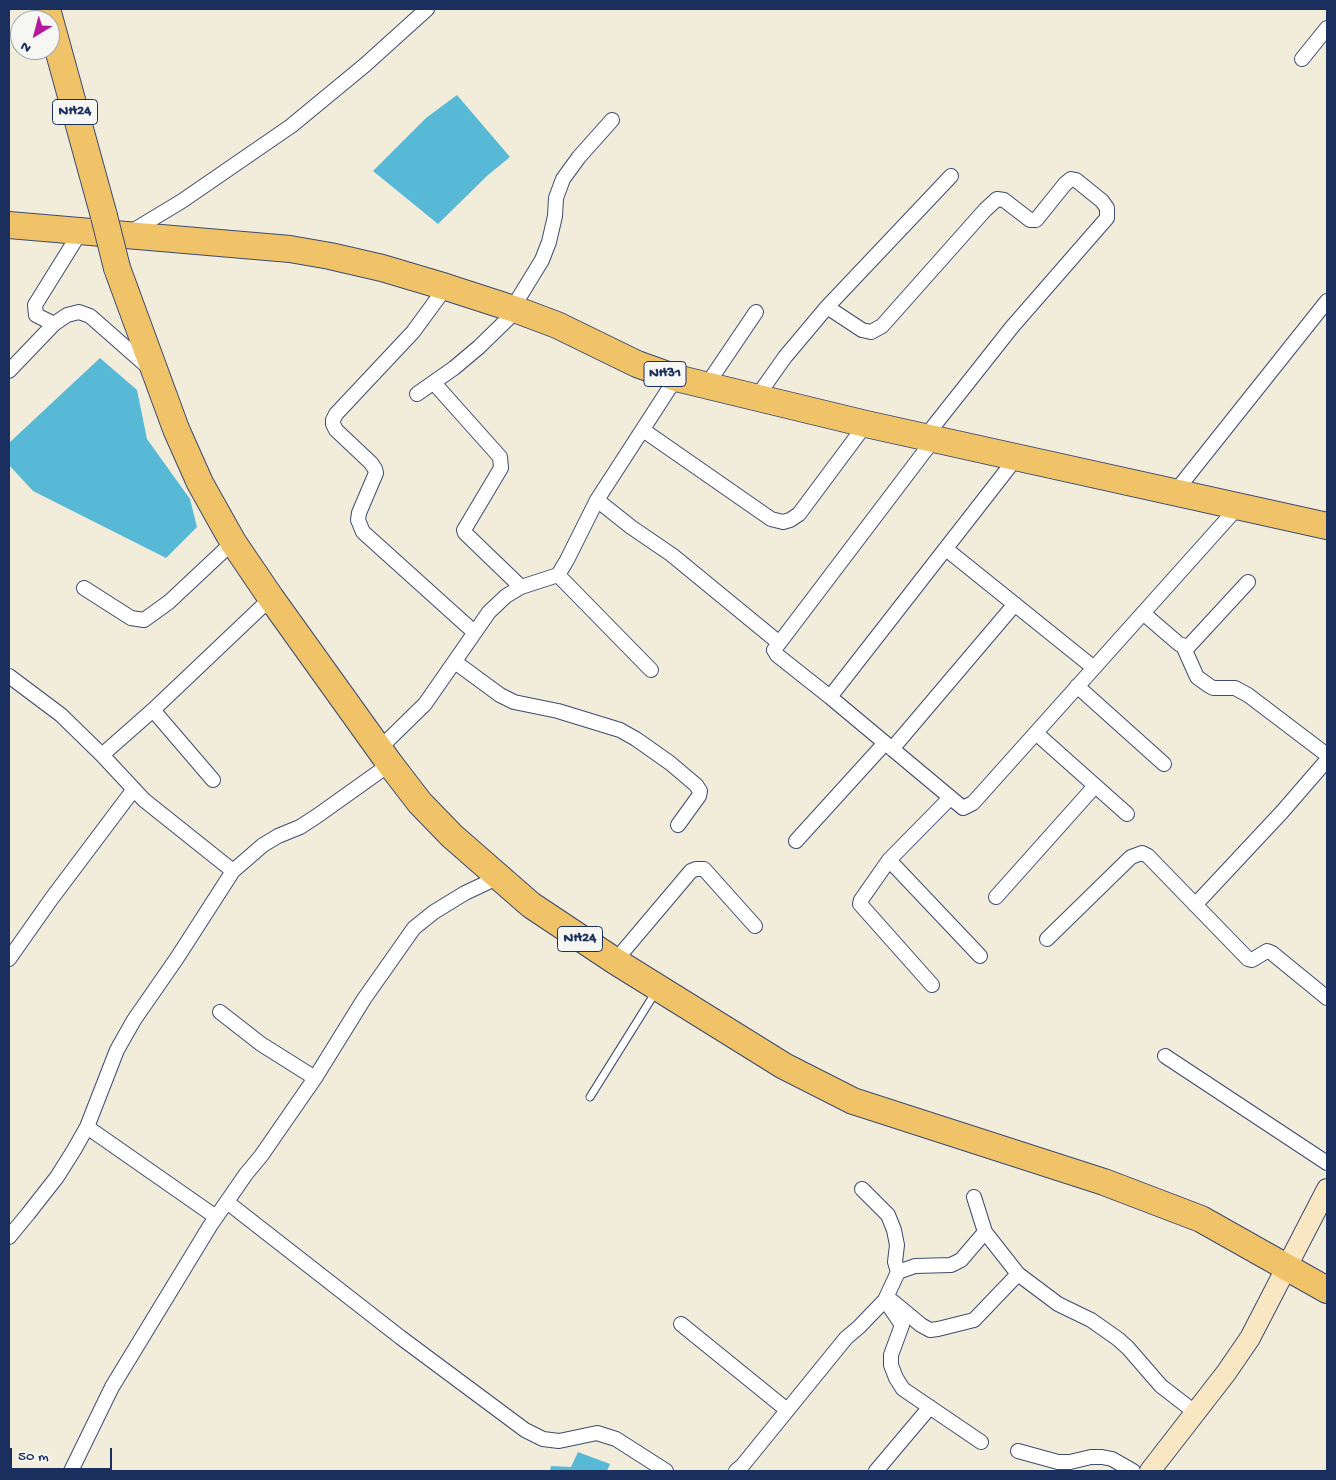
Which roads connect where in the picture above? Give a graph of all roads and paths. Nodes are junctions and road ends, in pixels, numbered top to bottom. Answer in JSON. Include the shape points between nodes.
{"nodes":[{"id":1,"x":47,"y":9,"type":"edge"},
{"id":2,"x":427,"y":9,"type":"edge"},
{"id":3,"x":1327,"y":28,"type":"edge"},
{"id":4,"x":1302,"y":59,"type":"dead end"},
{"id":5,"x":612,"y":120,"type":"dead end"},
{"id":6,"x":950,"y":176,"type":"dead end"},
{"id":7,"x":9,"y":225,"type":"edge"},
{"id":8,"x":81,"y":231,"type":"junction"},
{"id":9,"x":126,"y":235,"type":"junction"},
{"id":10,"x":446,"y":287,"type":"junction"},
{"id":11,"x":1327,"y":301,"type":"edge"},
{"id":12,"x":827,"y":306,"type":"junction"},
{"id":13,"x":514,"y":309,"type":"junction"},
{"id":14,"x":756,"y":312,"type":"dead end"},
{"id":15,"x":54,"y":324,"type":"junction"},
{"id":16,"x":9,"y":371,"type":"edge"},
{"id":17,"x":154,"y":373,"type":"junction"},
{"id":18,"x":676,"y":378,"type":"junction"},
{"id":19,"x":434,"y":383,"type":"junction"},
{"id":20,"x":706,"y":386,"type":"junction"},
{"id":21,"x":418,"y":394,"type":"dead end"},
{"id":22,"x":756,"y":398,"type":"junction"},
{"id":23,"x":866,"y":424,"type":"junction"},
{"id":24,"x":643,"y":430,"type":"junction"},
{"id":25,"x":929,"y":438,"type":"junction"},
{"id":26,"x":1017,"y":457,"type":"junction"},
{"id":27,"x":1175,"y":492,"type":"junction"},
{"id":28,"x":597,"y":500,"type":"junction"},
{"id":29,"x":1238,"y":507,"type":"junction"},
{"id":30,"x":1327,"y":526,"type":"edge"},
{"id":31,"x":233,"y":542,"type":"junction"},
{"id":32,"x":946,"y":549,"type":"junction"},
{"id":33,"x":558,"y":575,"type":"junction"},
{"id":34,"x":1248,"y":582,"type":"dead end"},
{"id":35,"x":521,"y":587,"type":"junction"},
{"id":36,"x":84,"y":588,"type":"dead end"},
{"id":37,"x":271,"y":598,"type":"junction"},
{"id":38,"x":1015,"y":604,"type":"junction"},
{"id":39,"x":1143,"y":612,"type":"junction"},
{"id":40,"x":474,"y":632,"type":"junction"},
{"id":41,"x":778,"y":642,"type":"junction"},
{"id":42,"x":1184,"y":648,"type":"junction"},
{"id":43,"x":455,"y":662,"type":"junction"},
{"id":44,"x":1094,"y":668,"type":"junction"},
{"id":45,"x":651,"y":670,"type":"dead end"},
{"id":46,"x":9,"y":676,"type":"edge"},
{"id":47,"x":1077,"y":686,"type":"junction"},
{"id":48,"x":830,"y":697,"type":"junction"},
{"id":49,"x":153,"y":710,"type":"junction"},
{"id":50,"x":1036,"y":733,"type":"junction"},
{"id":51,"x":888,"y":746,"type":"junction"},
{"id":52,"x":102,"y":755,"type":"junction"},
{"id":53,"x":1327,"y":755,"type":"edge"},
{"id":54,"x":385,"y":756,"type":"junction"},
{"id":55,"x":1327,"y":760,"type":"edge"},
{"id":56,"x":1164,"y":764,"type":"dead end"},
{"id":57,"x":213,"y":780,"type":"dead end"},
{"id":58,"x":1095,"y":786,"type":"junction"},
{"id":59,"x":134,"y":789,"type":"junction"},
{"id":60,"x":950,"y":798,"type":"junction"},
{"id":61,"x":1127,"y":814,"type":"dead end"},
{"id":62,"x":678,"y":826,"type":"dead end"},
{"id":63,"x":796,"y":841,"type":"dead end"},
{"id":64,"x":889,"y":860,"type":"junction"},
{"id":65,"x":233,"y":870,"type":"junction"},
{"id":66,"x":499,"y":877,"type":"junction"},
{"id":67,"x":996,"y":897,"type":"dead end"},
{"id":68,"x":1195,"y":905,"type":"junction"},
{"id":69,"x":755,"y":926,"type":"dead end"},
{"id":70,"x":1047,"y":939,"type":"dead end"},
{"id":71,"x":980,"y":956,"type":"dead end"},
{"id":72,"x":9,"y":959,"type":"edge"},
{"id":73,"x":615,"y":961,"type":"junction"},
{"id":74,"x":932,"y":985,"type":"dead end"},
{"id":75,"x":658,"y":988,"type":"junction"},
{"id":76,"x":1327,"y":998,"type":"edge"},
{"id":77,"x":220,"y":1012,"type":"dead end"},
{"id":78,"x":1165,"y":1056,"type":"dead end"},
{"id":79,"x":314,"y":1078,"type":"junction"},
{"id":80,"x":590,"y":1097,"type":"dead end"},
{"id":81,"x":87,"y":1127,"type":"junction"},
{"id":82,"x":1327,"y":1163,"type":"edge"},
{"id":83,"x":862,"y":1189,"type":"dead end"},
{"id":84,"x":1327,"y":1189,"type":"edge"},
{"id":85,"x":974,"y":1197,"type":"dead end"},
{"id":86,"x":227,"y":1202,"type":"junction"},
{"id":87,"x":216,"y":1217,"type":"junction"},
{"id":88,"x":986,"y":1232,"type":"junction"},
{"id":89,"x":9,"y":1237,"type":"edge"},
{"id":90,"x":1286,"y":1266,"type":"junction"},
{"id":91,"x":898,"y":1272,"type":"junction"},
{"id":92,"x":1018,"y":1274,"type":"junction"},
{"id":93,"x":1327,"y":1290,"type":"edge"},
{"id":94,"x":886,"y":1298,"type":"junction"},
{"id":95,"x":681,"y":1324,"type":"dead end"},
{"id":96,"x":930,"y":1407,"type":"junction"},
{"id":97,"x":787,"y":1410,"type":"junction"},
{"id":98,"x":1196,"y":1413,"type":"junction"},
{"id":99,"x":981,"y":1442,"type":"dead end"},
{"id":100,"x":1018,"y":1451,"type":"dead end"},
{"id":101,"x":71,"y":1471,"type":"edge"},
{"id":102,"x":666,"y":1471,"type":"edge"},
{"id":103,"x":736,"y":1471,"type":"edge"},
{"id":104,"x":876,"y":1471,"type":"edge"},
{"id":105,"x":1133,"y":1471,"type":"edge"},
{"id":106,"x":1150,"y":1471,"type":"edge"}],
"edges":[{"from":1,"to":17,"type":"highway","number":"NH24","bridge":true,"via":[[116,268]]},
{"from":2,"to":9,"type":"street","via":[[291,126]]},
{"from":3,"to":4,"type":"street"},
{"from":5,"to":13,"type":"street","via":[[563,178],[556,198],[550,242]]},
{"from":6,"to":12,"type":"street"},
{"from":7,"to":8,"type":"highway","number":"NH31"},
{"from":8,"to":9,"type":"highway","number":"NH31"},
{"from":8,"to":15,"type":"street","via":[[35,305],[36,315]]},
{"from":9,"to":10,"type":"highway","number":"NH31","via":[[290,249],[382,268]]},
{"from":10,"to":13,"type":"highway","number":"NH31"},
{"from":10,"to":40,"type":"street","via":[[413,332],[336,414],[333,424],[371,463],[376,473],[359,513],[363,532]]},
{"from":11,"to":27,"type":"street"},
{"from":12,"to":22,"type":"street"},
{"from":12,"to":25,"type":"street","via":[[862,330],[871,332],[882,326],[997,199],[1004,200],[1030,220],[1036,220],[1070,179],[1076,180],[1102,201],[1107,208],[1107,218],[1012,328]]},
{"from":13,"to":18,"type":"highway","number":"NH31"},
{"from":13,"to":19,"type":"street","via":[[479,347]]},
{"from":14,"to":20,"type":"street"},
{"from":15,"to":16,"type":"street"},
{"from":15,"to":17,"type":"street","via":[[79,312],[90,316]]},
{"from":17,"to":31,"type":"highway","number":"NH24","via":[[200,483]]},
{"from":18,"to":20,"type":"highway","number":"NH31"},
{"from":18,"to":24,"type":"street"},
{"from":19,"to":21,"type":"street"},
{"from":19,"to":35,"type":"street","via":[[500,456],[501,468],[464,530]]},
{"from":20,"to":22,"type":"highway","number":"NH31"},
{"from":22,"to":23,"type":"highway","number":"NH31"},
{"from":23,"to":24,"type":"street","via":[[800,514],[783,522],[771,520]]},
{"from":23,"to":25,"type":"highway","number":"NH31"},
{"from":24,"to":28,"type":"street"},
{"from":25,"to":26,"type":"highway","number":"NH31"},
{"from":25,"to":41,"type":"street"},
{"from":26,"to":27,"type":"highway","number":"NH31"},
{"from":26,"to":32,"type":"street"},
{"from":27,"to":29,"type":"highway","number":"NH31"},
{"from":28,"to":33,"type":"street"},
{"from":28,"to":41,"type":"street"},
{"from":29,"to":30,"type":"highway","number":"NH31"},
{"from":29,"to":39,"type":"street"},
{"from":31,"to":36,"type":"street","via":[[169,602],[144,620],[131,618]]},
{"from":31,"to":37,"type":"highway","number":"NH24"},
{"from":32,"to":38,"type":"street"},
{"from":32,"to":48,"type":"street"},
{"from":33,"to":35,"type":"street"},
{"from":33,"to":45,"type":"street"},
{"from":34,"to":42,"type":"street","via":[[1194,642]]},
{"from":35,"to":40,"type":"street","via":[[489,612]]},
{"from":37,"to":49,"type":"street"},
{"from":37,"to":54,"type":"highway","number":"NH24"},
{"from":38,"to":44,"type":"street"},
{"from":38,"to":51,"type":"street"},
{"from":39,"to":42,"type":"street"},
{"from":39,"to":44,"type":"street"},
{"from":40,"to":43,"type":"street"},
{"from":41,"to":48,"type":"street","via":[[774,650],[777,655]]},
{"from":42,"to":53,"type":"street","via":[[1197,677],[1213,688],[1235,688],[1248,695]]},
{"from":43,"to":54,"type":"street"},
{"from":43,"to":62,"type":"street","via":[[514,702],[558,711],[620,730],[670,763],[700,791]]},
{"from":44,"to":47,"type":"street"},
{"from":46,"to":52,"type":"street","via":[[61,715]]},
{"from":47,"to":50,"type":"street"},
{"from":47,"to":56,"type":"street"},
{"from":48,"to":51,"type":"street"},
{"from":49,"to":52,"type":"street"},
{"from":49,"to":57,"type":"street"},
{"from":50,"to":58,"type":"street"},
{"from":50,"to":60,"type":"street","via":[[973,803],[963,808]]},
{"from":51,"to":60,"type":"street"},
{"from":51,"to":63,"type":"street"},
{"from":52,"to":59,"type":"street"},
{"from":54,"to":65,"type":"street","via":[[318,816],[263,845]]},
{"from":54,"to":66,"type":"highway","number":"NH24","via":[[420,803]]},
{"from":55,"to":68,"type":"street"},
{"from":58,"to":61,"type":"street"},
{"from":58,"to":67,"type":"street"},
{"from":59,"to":65,"type":"street"},
{"from":59,"to":72,"type":"street"},
{"from":60,"to":64,"type":"street"},
{"from":64,"to":71,"type":"street"},
{"from":64,"to":74,"type":"street","via":[[860,904]]},
{"from":65,"to":81,"type":"street","via":[[134,1020],[117,1050]]},
{"from":66,"to":73,"type":"highway","number":"NH24","via":[[531,904]]},
{"from":66,"to":79,"type":"street","via":[[465,893],[414,928]]},
{"from":68,"to":70,"type":"street","via":[[1148,856],[1137,854]]},
{"from":68,"to":76,"type":"street","via":[[1248,958],[1252,960],[1266,952],[1272,953]]},
{"from":69,"to":73,"type":"street","via":[[704,869],[696,869]]},
{"from":73,"to":75,"type":"highway","number":"NH24"},
{"from":75,"to":80,"type":"lane"},
{"from":75,"to":90,"type":"highway","number":"NH24","via":[[784,1066],[853,1101],[1150,1199],[1201,1219]]},
{"from":77,"to":79,"type":"street","via":[[261,1044]]},
{"from":78,"to":82,"type":"street"},
{"from":79,"to":86,"type":"street"},
{"from":81,"to":87,"type":"street"},
{"from":81,"to":89,"type":"street","via":[[57,1177]]},
{"from":83,"to":91,"type":"street","via":[[888,1215],[897,1245],[895,1262]]},
{"from":84,"to":90,"type":"street"},
{"from":85,"to":88,"type":"street"},
{"from":86,"to":87,"type":"street"},
{"from":86,"to":102,"type":"street","via":[[525,1430],[543,1439],[559,1441],[597,1433],[616,1439]]},
{"from":87,"to":101,"type":"street","via":[[112,1387]]},
{"from":88,"to":91,"type":"street","via":[[961,1260],[951,1265],[915,1266]]},
{"from":88,"to":92,"type":"street"},
{"from":90,"to":93,"type":"highway","number":"NH24"},
{"from":90,"to":98,"type":"street","via":[[1250,1338]]},
{"from":91,"to":94,"type":"street"},
{"from":92,"to":94,"type":"street","via":[[974,1320],[938,1329],[930,1330],[921,1325]]},
{"from":92,"to":98,"type":"street","via":[[1058,1304],[1091,1320],[1118,1339],[1161,1386]]},
{"from":94,"to":96,"type":"street","via":[[902,1325],[891,1355],[896,1378],[903,1389]]},
{"from":94,"to":97,"type":"street","via":[[846,1338]]},
{"from":95,"to":97,"type":"street"},
{"from":96,"to":99,"type":"street"},
{"from":96,"to":104,"type":"street"},
{"from":97,"to":103,"type":"street"},
{"from":98,"to":106,"type":"street"},
{"from":100,"to":105,"type":"street","via":[[1058,1462],[1102,1457]]}]}
